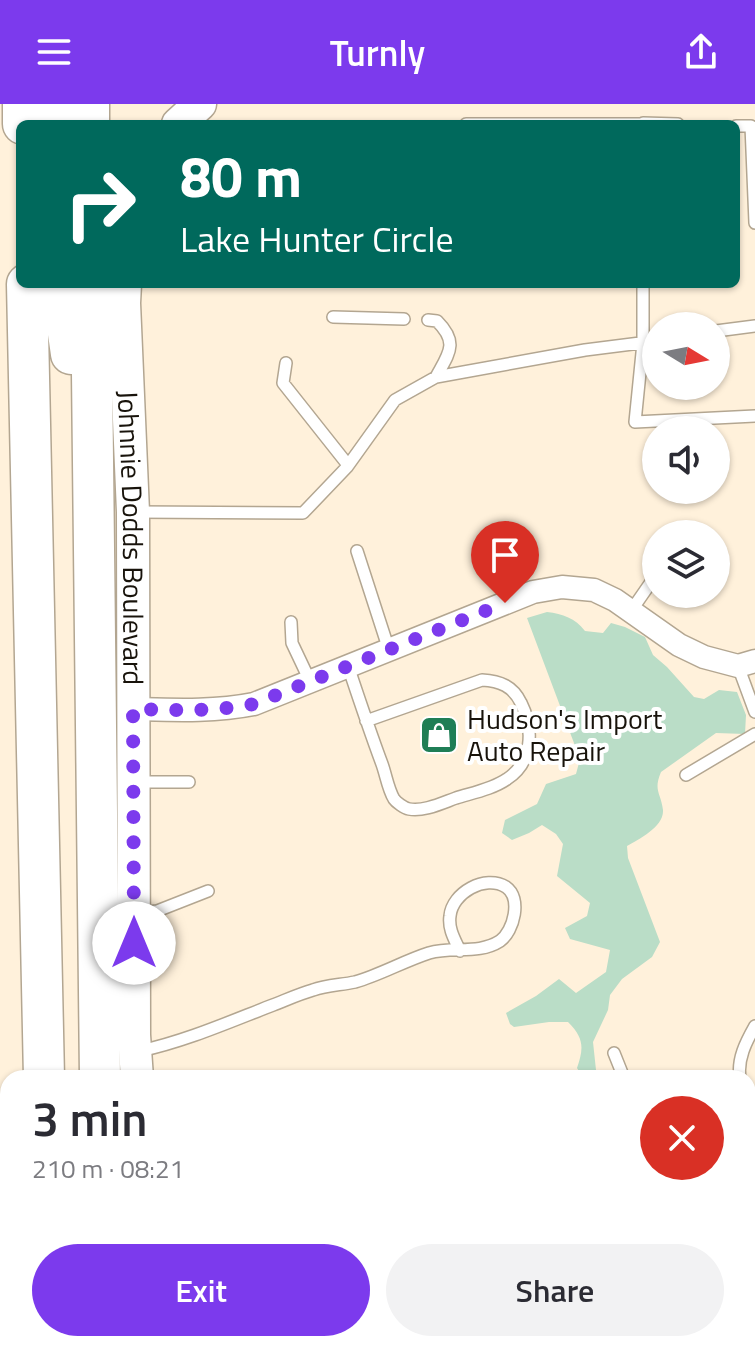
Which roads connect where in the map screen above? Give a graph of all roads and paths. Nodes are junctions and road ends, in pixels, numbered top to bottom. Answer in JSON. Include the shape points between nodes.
{"nodes":[{"id":1,"x":200,"y":104,"type":"edge"},
{"id":2,"x":182,"y":120,"type":"edge"},
{"id":3,"x":740,"y":126,"type":"edge"},
{"id":4,"x":755,"y":223,"type":"edge"},
{"id":5,"x":27,"y":288,"type":"edge"},
{"id":6,"x":62,"y":288,"type":"edge"},
{"id":7,"x":91,"y":288,"type":"edge"},
{"id":8,"x":125,"y":288,"type":"edge"},
{"id":9,"x":643,"y":288,"type":"edge"},
{"id":10,"x":643,"y":312,"type":"edge"},
{"id":11,"x":333,"y":317,"type":"dead end"},
{"id":12,"x":404,"y":319,"type":"dead end"},
{"id":13,"x":428,"y":320,"type":"dead end"},
{"id":14,"x":755,"y":326,"type":"edge"},
{"id":15,"x":730,"y":329,"type":"edge"},
{"id":16,"x":642,"y":343,"type":"edge"},
{"id":17,"x":642,"y":353,"type":"edge"},
{"id":18,"x":286,"y":363,"type":"dead end"},
{"id":19,"x":436,"y":377,"type":"junction"},
{"id":20,"x":755,"y":416,"type":"edge"},
{"id":21,"x":348,"y":465,"type":"junction"},
{"id":22,"x":93,"y":512,"type":"junction"},
{"id":23,"x":133,"y":512,"type":"junction"},
{"id":24,"x":357,"y":551,"type":"dead end"},
{"id":25,"x":642,"y":595,"type":"edge"},
{"id":26,"x":631,"y":611,"type":"junction"},
{"id":27,"x":291,"y":622,"type":"dead end"},
{"id":28,"x":389,"y":650,"type":"junction"},
{"id":29,"x":746,"y":664,"type":"edge"},
{"id":30,"x":348,"y":666,"type":"junction"},
{"id":31,"x":310,"y":681,"type":"junction"},
{"id":32,"x":133,"y":709,"type":"junction"},
{"id":33,"x":755,"y":712,"type":"edge"},
{"id":34,"x":366,"y":721,"type":"junction"},
{"id":35,"x":755,"y":734,"type":"edge"},
{"id":36,"x":686,"y":775,"type":"dead end"},
{"id":37,"x":134,"y":782,"type":"junction"},
{"id":38,"x":189,"y":782,"type":"dead end"},
{"id":39,"x":208,"y":891,"type":"dead end"},
{"id":40,"x":134,"y":913,"type":"junction"},
{"id":41,"x":460,"y":951,"type":"junction"},
{"id":42,"x":755,"y":1026,"type":"edge"},
{"id":43,"x":614,"y":1053,"type":"dead end"},
{"id":44,"x":136,"y":1065,"type":"edge"},
{"id":45,"x":44,"y":1070,"type":"edge"},
{"id":46,"x":100,"y":1070,"type":"edge"},
{"id":47,"x":621,"y":1070,"type":"edge"},
{"id":48,"x":739,"y":1070,"type":"edge"}],
"edges":[{"from":1,"to":2,"type":"street"},
{"from":3,"to":4,"type":"lane","via":[[751,126]]},
{"from":5,"to":45,"type":"highway"},
{"from":6,"to":22,"type":"highway"},
{"from":7,"to":22,"type":"highway","name":"Johnnie Dodds Boulevard"},
{"from":8,"to":23,"type":"street","name":"Johnnie Dodds Boulevard"},
{"from":9,"to":10,"type":"lane"},
{"from":11,"to":12,"type":"lane"},
{"from":13,"to":19,"type":"lane","via":[[448,332],[451,345]]},
{"from":14,"to":15,"type":"lane"},
{"from":16,"to":19,"type":"lane"},
{"from":17,"to":20,"type":"lane","via":[[635,422]]},
{"from":18,"to":21,"type":"lane","via":[[283,383]]},
{"from":19,"to":21,"type":"lane","via":[[395,400]]},
{"from":21,"to":23,"type":"lane","via":[[303,513]]},
{"from":22,"to":46,"type":"highway","name":"Johnnie Dodds Boulevard"},
{"from":23,"to":32,"type":"street","name":"Johnnie Dodds Boulevard"},
{"from":24,"to":28,"type":"lane"},
{"from":25,"to":26,"type":"lane"},
{"from":26,"to":28,"type":"street","via":[[594,590],[562,587],[533,592]]},
{"from":26,"to":29,"type":"street","via":[[704,657]]},
{"from":27,"to":31,"type":"lane","via":[[292,643]]},
{"from":28,"to":30,"type":"street"},
{"from":29,"to":33,"type":"lane"},
{"from":30,"to":31,"type":"street"},
{"from":30,"to":34,"type":"lane"},
{"from":31,"to":32,"type":"street","via":[[225,710]]},
{"from":32,"to":37,"type":"street","name":"Johnnie Dodds Boulevard"},
{"from":34,"to":34,"type":"lane","via":[[395,801],[408,809],[505,781],[528,751],[525,711],[498,680],[482,680]]},
{"from":35,"to":36,"type":"lane"},
{"from":37,"to":38,"type":"lane"},
{"from":37,"to":40,"type":"street","name":"Johnnie Dodds Boulevard"},
{"from":39,"to":40,"type":"lane","via":[[157,911]]},
{"from":40,"to":44,"type":"street","name":"Johnnie Dodds Boulevard"},
{"from":41,"to":41,"type":"lane","via":[[479,950],[509,935],[515,913],[506,887],[469,888],[452,905],[451,930]]},
{"from":41,"to":44,"type":"lane","via":[[432,952],[356,982],[312,990],[167,1045]]},
{"from":42,"to":48,"type":"lane"},
{"from":43,"to":47,"type":"lane"}]}
